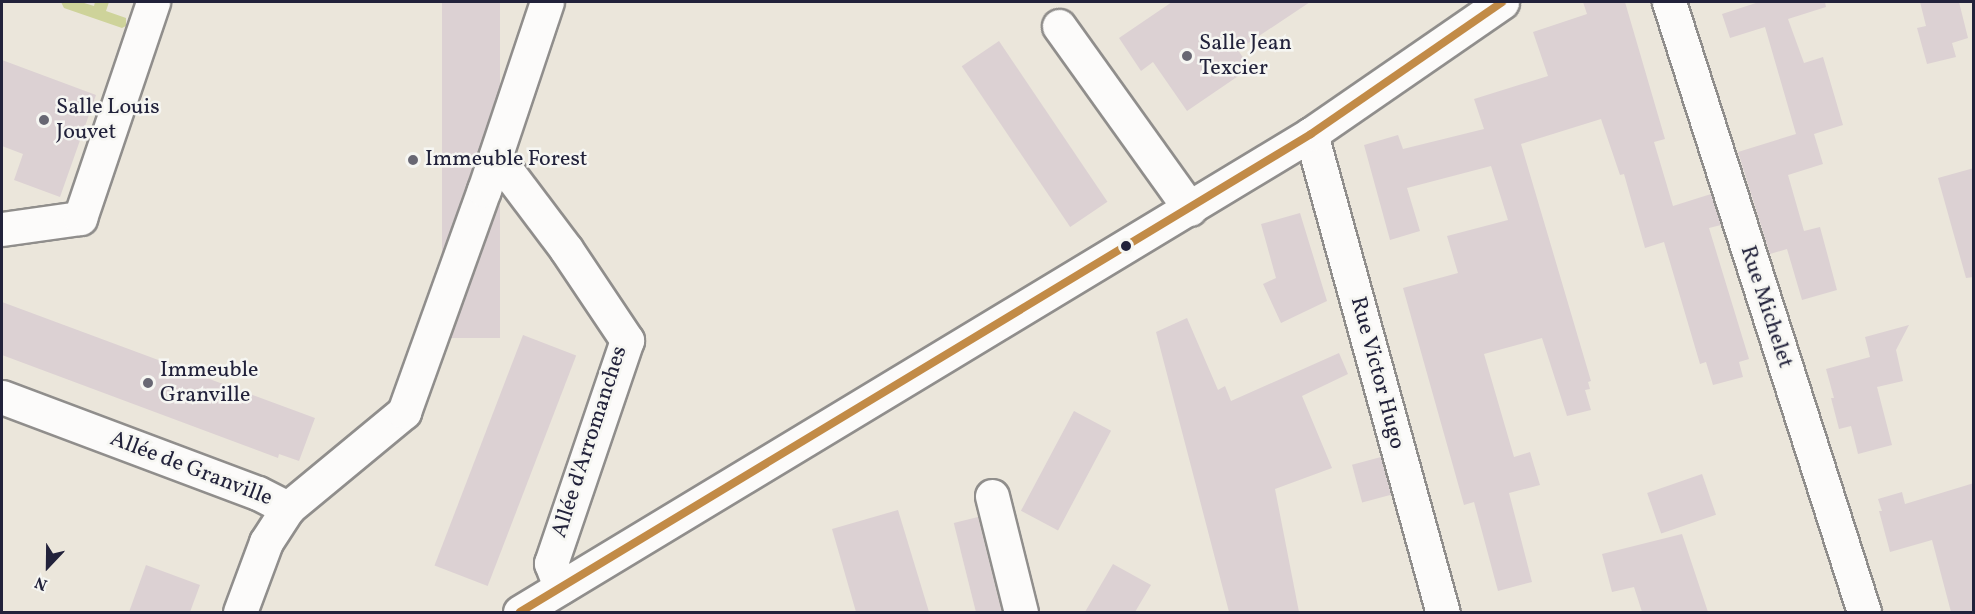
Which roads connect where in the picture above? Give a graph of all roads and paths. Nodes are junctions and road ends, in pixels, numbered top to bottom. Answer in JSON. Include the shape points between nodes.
{"nodes":[{"id":1,"x":153,"y":2,"type":"edge"},
{"id":2,"x":547,"y":2,"type":"edge"},
{"id":3,"x":1502,"y":2,"type":"edge"},
{"id":4,"x":1669,"y":2,"type":"edge"},
{"id":5,"x":1059,"y":26,"type":"dead end"},
{"id":6,"x":1311,"y":134,"type":"junction"},
{"id":7,"x":496,"y":156,"type":"junction"},
{"id":8,"x":1190,"y":209,"type":"junction"},
{"id":9,"x":2,"y":229,"type":"edge"},
{"id":10,"x":2,"y":397,"type":"edge"},
{"id":11,"x":992,"y":496,"type":"dead end"},
{"id":12,"x":288,"y":508,"type":"junction"},
{"id":13,"x":560,"y":587,"type":"junction"},
{"id":14,"x":240,"y":612,"type":"edge"},
{"id":15,"x":520,"y":612,"type":"edge"},
{"id":16,"x":1021,"y":612,"type":"edge"},
{"id":17,"x":1443,"y":612,"type":"edge"},
{"id":18,"x":1864,"y":612,"type":"edge"}],
"edges":[{"from":1,"to":9,"type":"street","via":[[80,218]]},
{"from":2,"to":7,"type":"street","name":"Allée de Granville"},
{"from":3,"to":6,"type":"street"},
{"from":4,"to":18,"type":"street","name":"Rue Michelet"},
{"from":5,"to":8,"type":"street"},
{"from":6,"to":8,"type":"street"},
{"from":6,"to":17,"type":"street","name":"Rue Victor Hugo"},
{"from":7,"to":12,"type":"street","name":"Allée de Granville","via":[[404,412]]},
{"from":7,"to":13,"type":"street","name":"Allée d'Arromanches","via":[[566,249],[627,340],[551,563]]},
{"from":8,"to":13,"type":"street"},
{"from":10,"to":12,"type":"street","name":"Allée de Granville"},
{"from":11,"to":16,"type":"street"},
{"from":12,"to":14,"type":"street","via":[[266,542]]},
{"from":13,"to":15,"type":"street"}]}
